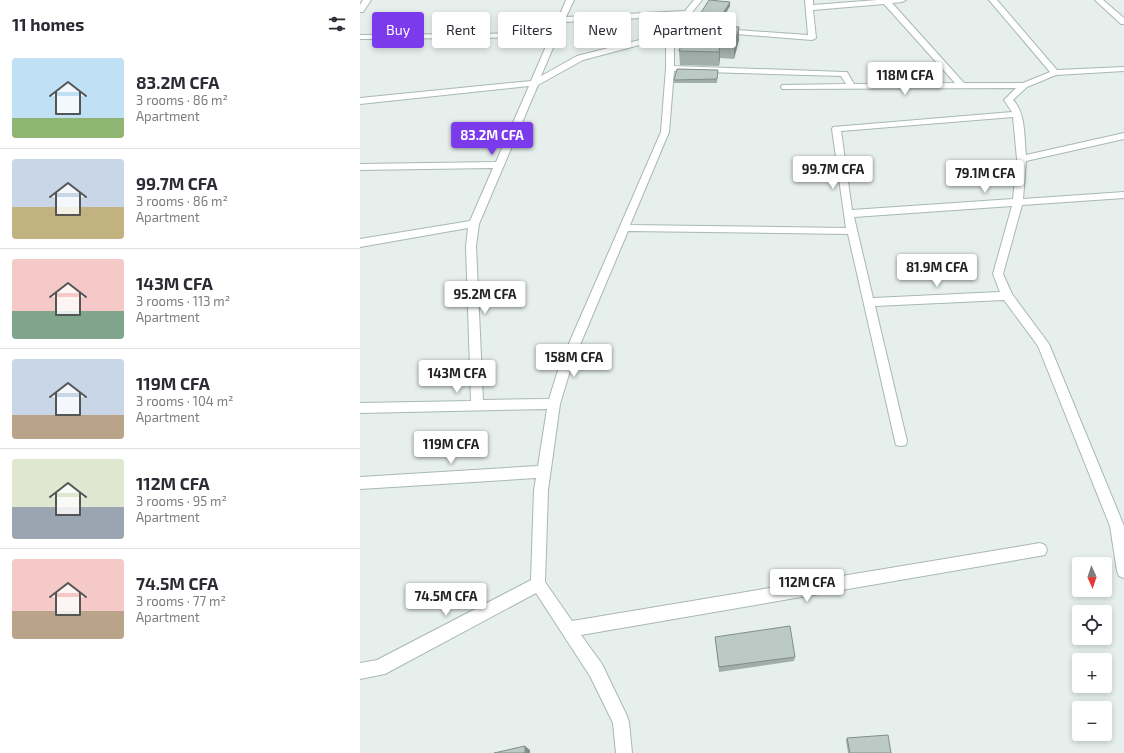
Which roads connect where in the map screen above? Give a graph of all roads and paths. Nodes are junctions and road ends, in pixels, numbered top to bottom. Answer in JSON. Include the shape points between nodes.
{"nodes":[{"id":1,"x":367,"y":0,"type":"edge"},
{"id":2,"x":570,"y":0,"type":"edge"},
{"id":3,"x":698,"y":0,"type":"edge"},
{"id":4,"x":902,"y":0,"type":"edge"},
{"id":5,"x":993,"y":0,"type":"edge"},
{"id":6,"x":1099,"y":0,"type":"edge"},
{"id":7,"x":886,"y":1,"type":"junction"},
{"id":8,"x":809,"y":4,"type":"edge"},
{"id":9,"x":360,"y":10,"type":"edge"},
{"id":10,"x":565,"y":12,"type":"edge"},
{"id":11,"x":689,"y":12,"type":"edge"},
{"id":12,"x":639,"y":16,"type":"edge"},
{"id":13,"x":566,"y":20,"type":"edge"},
{"id":14,"x":1124,"y":22,"type":"edge"},
{"id":15,"x":736,"y":32,"type":"edge"},
{"id":16,"x":498,"y":36,"type":"edge"},
{"id":17,"x":360,"y":37,"type":"edge"},
{"id":18,"x":639,"y":42,"type":"edge"},
{"id":19,"x":550,"y":48,"type":"edge"},
{"id":20,"x":673,"y":48,"type":"edge"},
{"id":21,"x":670,"y":68,"type":"junction"},
{"id":22,"x":1124,"y":69,"type":"edge"},
{"id":23,"x":1055,"y":73,"type":"junction"},
{"id":24,"x":535,"y":83,"type":"junction"},
{"id":25,"x":961,"y":85,"type":"junction"},
{"id":26,"x":1024,"y":85,"type":"junction"},
{"id":27,"x":850,"y":86,"type":"junction"},
{"id":28,"x":785,"y":87,"type":"dead end"},
{"id":29,"x":360,"y":101,"type":"edge"},
{"id":30,"x":1017,"y":114,"type":"junction"},
{"id":31,"x":1124,"y":136,"type":"edge"},
{"id":32,"x":1022,"y":159,"type":"junction"},
{"id":33,"x":499,"y":165,"type":"junction"},
{"id":34,"x":360,"y":168,"type":"edge"},
{"id":35,"x":1124,"y":195,"type":"edge"},
{"id":36,"x":1018,"y":203,"type":"junction"},
{"id":37,"x":848,"y":214,"type":"junction"},
{"id":38,"x":474,"y":224,"type":"junction"},
{"id":39,"x":624,"y":228,"type":"junction"},
{"id":40,"x":852,"y":231,"type":"junction"},
{"id":41,"x":360,"y":243,"type":"edge"},
{"id":42,"x":1007,"y":296,"type":"junction"},
{"id":43,"x":868,"y":302,"type":"junction"},
{"id":44,"x":554,"y":404,"type":"junction"},
{"id":45,"x":477,"y":406,"type":"junction"},
{"id":46,"x":360,"y":408,"type":"edge"},
{"id":47,"x":901,"y":440,"type":"dead end"},
{"id":48,"x":543,"y":472,"type":"junction"},
{"id":49,"x":360,"y":483,"type":"edge"},
{"id":50,"x":1120,"y":526,"type":"edge"},
{"id":51,"x":1040,"y":550,"type":"dead end"},
{"id":52,"x":1124,"y":571,"type":"edge"},
{"id":53,"x":538,"y":584,"type":"junction"},
{"id":54,"x":569,"y":629,"type":"junction"},
{"id":55,"x":360,"y":671,"type":"edge"},
{"id":56,"x":624,"y":753,"type":"edge"}],
"edges":[{"from":1,"to":9,"type":"street"},
{"from":2,"to":10,"type":"street"},
{"from":3,"to":11,"type":"street"},
{"from":4,"to":7,"type":"street"},
{"from":5,"to":23,"type":"street"},
{"from":6,"to":14,"type":"street"},
{"from":7,"to":8,"type":"street"},
{"from":7,"to":25,"type":"street"},
{"from":8,"to":15,"type":"street","via":[[812,38]]},
{"from":12,"to":13,"type":"street"},
{"from":16,"to":17,"type":"street"},
{"from":18,"to":24,"type":"street","via":[[580,58]]},
{"from":19,"to":24,"type":"street"},
{"from":20,"to":21,"type":"street"},
{"from":21,"to":27,"type":"street","via":[[844,74]]},
{"from":21,"to":39,"type":"street","via":[[665,132]]},
{"from":22,"to":23,"type":"street"},
{"from":23,"to":26,"type":"street"},
{"from":24,"to":29,"type":"street"},
{"from":24,"to":33,"type":"street"},
{"from":25,"to":26,"type":"street"},
{"from":25,"to":27,"type":"street"},
{"from":26,"to":30,"type":"street","via":[[1008,100]]},
{"from":27,"to":28,"type":"street"},
{"from":30,"to":32,"type":"street"},
{"from":30,"to":37,"type":"street","via":[[836,129]]},
{"from":31,"to":32,"type":"street"},
{"from":32,"to":36,"type":"street"},
{"from":33,"to":34,"type":"street"},
{"from":33,"to":38,"type":"street"},
{"from":35,"to":36,"type":"street"},
{"from":36,"to":37,"type":"street"},
{"from":36,"to":42,"type":"street","via":[[998,274]]},
{"from":37,"to":40,"type":"street"},
{"from":38,"to":41,"type":"street"},
{"from":38,"to":45,"type":"street","via":[[471,246]]},
{"from":39,"to":40,"type":"street"},
{"from":39,"to":44,"type":"street","via":[[566,364]]},
{"from":40,"to":43,"type":"street"},
{"from":42,"to":43,"type":"street"},
{"from":42,"to":50,"type":"street","via":[[1043,344]]},
{"from":43,"to":47,"type":"street"},
{"from":44,"to":45,"type":"street"},
{"from":44,"to":48,"type":"street"},
{"from":45,"to":46,"type":"street"},
{"from":48,"to":49,"type":"street"},
{"from":48,"to":53,"type":"street"},
{"from":50,"to":52,"type":"street"},
{"from":51,"to":54,"type":"street"},
{"from":53,"to":54,"type":"street"},
{"from":53,"to":55,"type":"street","via":[[379,668]]},
{"from":54,"to":56,"type":"street","via":[[596,670],[622,722]]}]}
